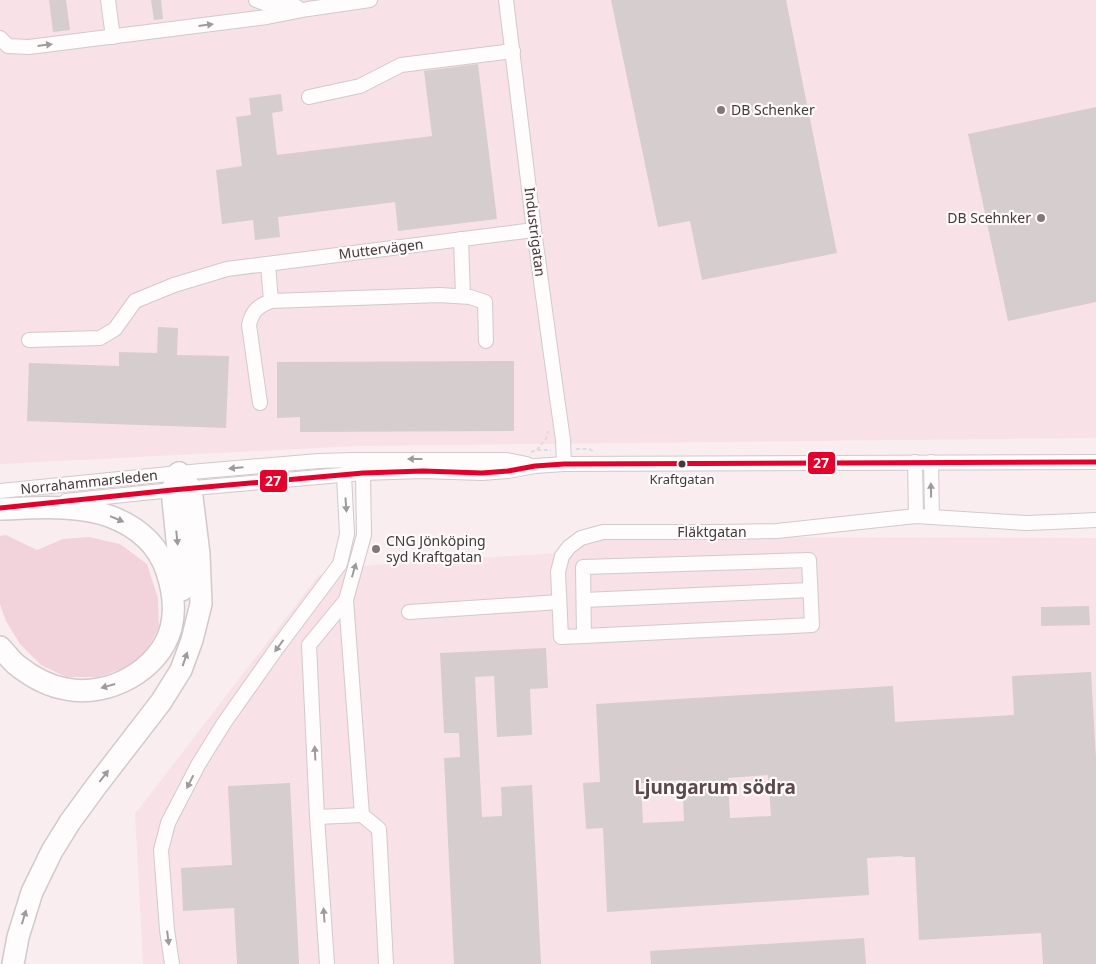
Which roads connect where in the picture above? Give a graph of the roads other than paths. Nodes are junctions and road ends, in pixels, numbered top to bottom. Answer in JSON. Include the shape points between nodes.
{"nodes":[{"id":1,"x":108,"y":0,"type":"edge"},
{"id":2,"x":256,"y":0,"type":"edge"},
{"id":3,"x":370,"y":0,"type":"edge"},
{"id":4,"x":506,"y":0,"type":"edge"},
{"id":5,"x":308,"y":9,"type":"junction"},
{"id":6,"x":113,"y":37,"type":"junction"},
{"id":7,"x":0,"y":38,"type":"edge"},
{"id":8,"x":513,"y":51,"type":"junction"},
{"id":9,"x":309,"y":96,"type":"dead end"},
{"id":10,"x":534,"y":230,"type":"junction"},
{"id":11,"x":461,"y":239,"type":"junction"},
{"id":12,"x":268,"y":264,"type":"junction"},
{"id":13,"x":463,"y":296,"type":"junction"},
{"id":14,"x":271,"y":301,"type":"junction"},
{"id":15,"x":28,"y":340,"type":"dead end"},
{"id":16,"x":486,"y":341,"type":"dead end"},
{"id":17,"x":260,"y":403,"type":"dead end"},
{"id":18,"x":354,"y":460,"type":"junction"},
{"id":19,"x":915,"y":462,"type":"junction"},
{"id":20,"x":931,"y":462,"type":"junction"},
{"id":21,"x":1096,"y":462,"type":"edge"},
{"id":22,"x":564,"y":464,"type":"junction"},
{"id":23,"x":535,"y":466,"type":"junction"},
{"id":24,"x":363,"y":473,"type":"junction"},
{"id":25,"x":344,"y":475,"type":"junction"},
{"id":26,"x":181,"y":484,"type":"junction"},
{"id":27,"x":0,"y":491,"type":"edge"},
{"id":28,"x":0,"y":509,"type":"edge"},
{"id":29,"x":916,"y":516,"type":"junction"},
{"id":30,"x":932,"y":517,"type":"junction"},
{"id":31,"x":1096,"y":520,"type":"edge"},
{"id":32,"x":810,"y":590,"type":"junction"},
{"id":33,"x":346,"y":600,"type":"junction"},
{"id":34,"x":584,"y":600,"type":"junction"},
{"id":35,"x":559,"y":602,"type":"junction"},
{"id":36,"x":409,"y":612,"type":"dead end"},
{"id":37,"x":171,"y":628,"type":"junction"},
{"id":38,"x":584,"y":636,"type":"junction"},
{"id":39,"x":0,"y":647,"type":"edge"},
{"id":40,"x":362,"y":815,"type":"junction"},
{"id":41,"x":317,"y":817,"type":"junction"},
{"id":42,"x":13,"y":964,"type":"edge"},
{"id":43,"x":172,"y":964,"type":"edge"},
{"id":44,"x":327,"y":964,"type":"edge"},
{"id":45,"x":386,"y":964,"type":"edge"}],
"edges":[{"from":1,"to":6,"type":"street"},
{"from":2,"to":5,"type":"street"},
{"from":3,"to":5,"type":"street"},
{"from":4,"to":8,"type":"street","name":"Industrigatan"},
{"from":6,"to":5,"type":"street","one_way":true},
{"from":7,"to":6,"type":"street","one_way":true,"via":[[8,46],[29,47]]},
{"from":8,"to":9,"type":"street","via":[[401,65],[360,86]]},
{"from":8,"to":10,"type":"street","name":"Industrigatan"},
{"from":10,"to":11,"type":"street","name":"Muttervägen"},
{"from":10,"to":22,"type":"street","name":"Industrigatan","via":[[564,440]]},
{"from":11,"to":12,"type":"street","name":"Muttervägen"},
{"from":11,"to":13,"type":"street"},
{"from":12,"to":14,"type":"street"},
{"from":12,"to":15,"type":"street","name":"Muttervägen","via":[[227,269],[135,301],[115,329],[100,338]]},
{"from":13,"to":14,"type":"street"},
{"from":13,"to":16,"type":"street","via":[[484,302]]},
{"from":14,"to":17,"type":"street","via":[[252,314],[249,325]]},
{"from":23,"to":18,"type":"street","one_way":true,"via":[[507,460]]},
{"from":18,"to":24,"type":"street"},
{"from":18,"to":25,"type":"street"},
{"from":18,"to":26,"type":"street","one_way":true},
{"from":19,"to":20,"type":"street"},
{"from":19,"to":22,"type":"street"},
{"from":19,"to":29,"type":"street"},
{"from":20,"to":21,"type":"street"},
{"from":30,"to":20,"type":"street","one_way":true},
{"from":22,"to":23,"type":"street"},
{"from":23,"to":24,"type":"street","via":[[482,473]]},
{"from":24,"to":25,"type":"street"},
{"from":33,"to":24,"type":"street","one_way":true,"via":[[364,535]]},
{"from":25,"to":26,"type":"street"},
{"from":25,"to":43,"type":"street","one_way":true,"via":[[347,534],[340,564],[224,723],[168,823],[161,850]]},
{"from":26,"to":27,"type":"street","name":"Norrahammarsleden"},
{"from":26,"to":28,"type":"street","name":"Norrahammarsleden"},
{"from":26,"to":37,"type":"highway","one_way":true,"via":[[182,589]]},
{"from":42,"to":26,"type":"highway","one_way":true,"via":[[32,892],[52,851],[97,785],[161,702],[181,670],[192,640],[201,604],[199,554]]},
{"from":28,"to":37,"type":"highway","one_way":true,"via":[[76,509],[108,515],[129,524],[146,537],[166,567],[174,606]]},
{"from":29,"to":30,"type":"street","name":"Fläktgatan"},
{"from":29,"to":35,"type":"street","name":"Fläktgatan","via":[[777,531],[618,531],[593,534],[581,538],[562,556],[558,572]]},
{"from":30,"to":31,"type":"street","name":"Fläktgatan","via":[[1026,523]]},
{"from":32,"to":34,"type":"street"},
{"from":32,"to":34,"type":"street","via":[[809,560],[583,567]]},
{"from":32,"to":38,"type":"street","via":[[812,625]]},
{"from":33,"to":40,"type":"street"},
{"from":41,"to":33,"type":"street","one_way":true,"via":[[310,645]]},
{"from":34,"to":38,"type":"street"},
{"from":35,"to":36,"type":"street"},
{"from":35,"to":38,"type":"street","via":[[561,637]]},
{"from":37,"to":39,"type":"highway","one_way":true,"via":[[150,663],[107,688],[66,690],[42,682],[17,666]]},
{"from":40,"to":41,"type":"street"},
{"from":40,"to":45,"type":"street","via":[[379,829]]},
{"from":44,"to":41,"type":"street","one_way":true}]}
